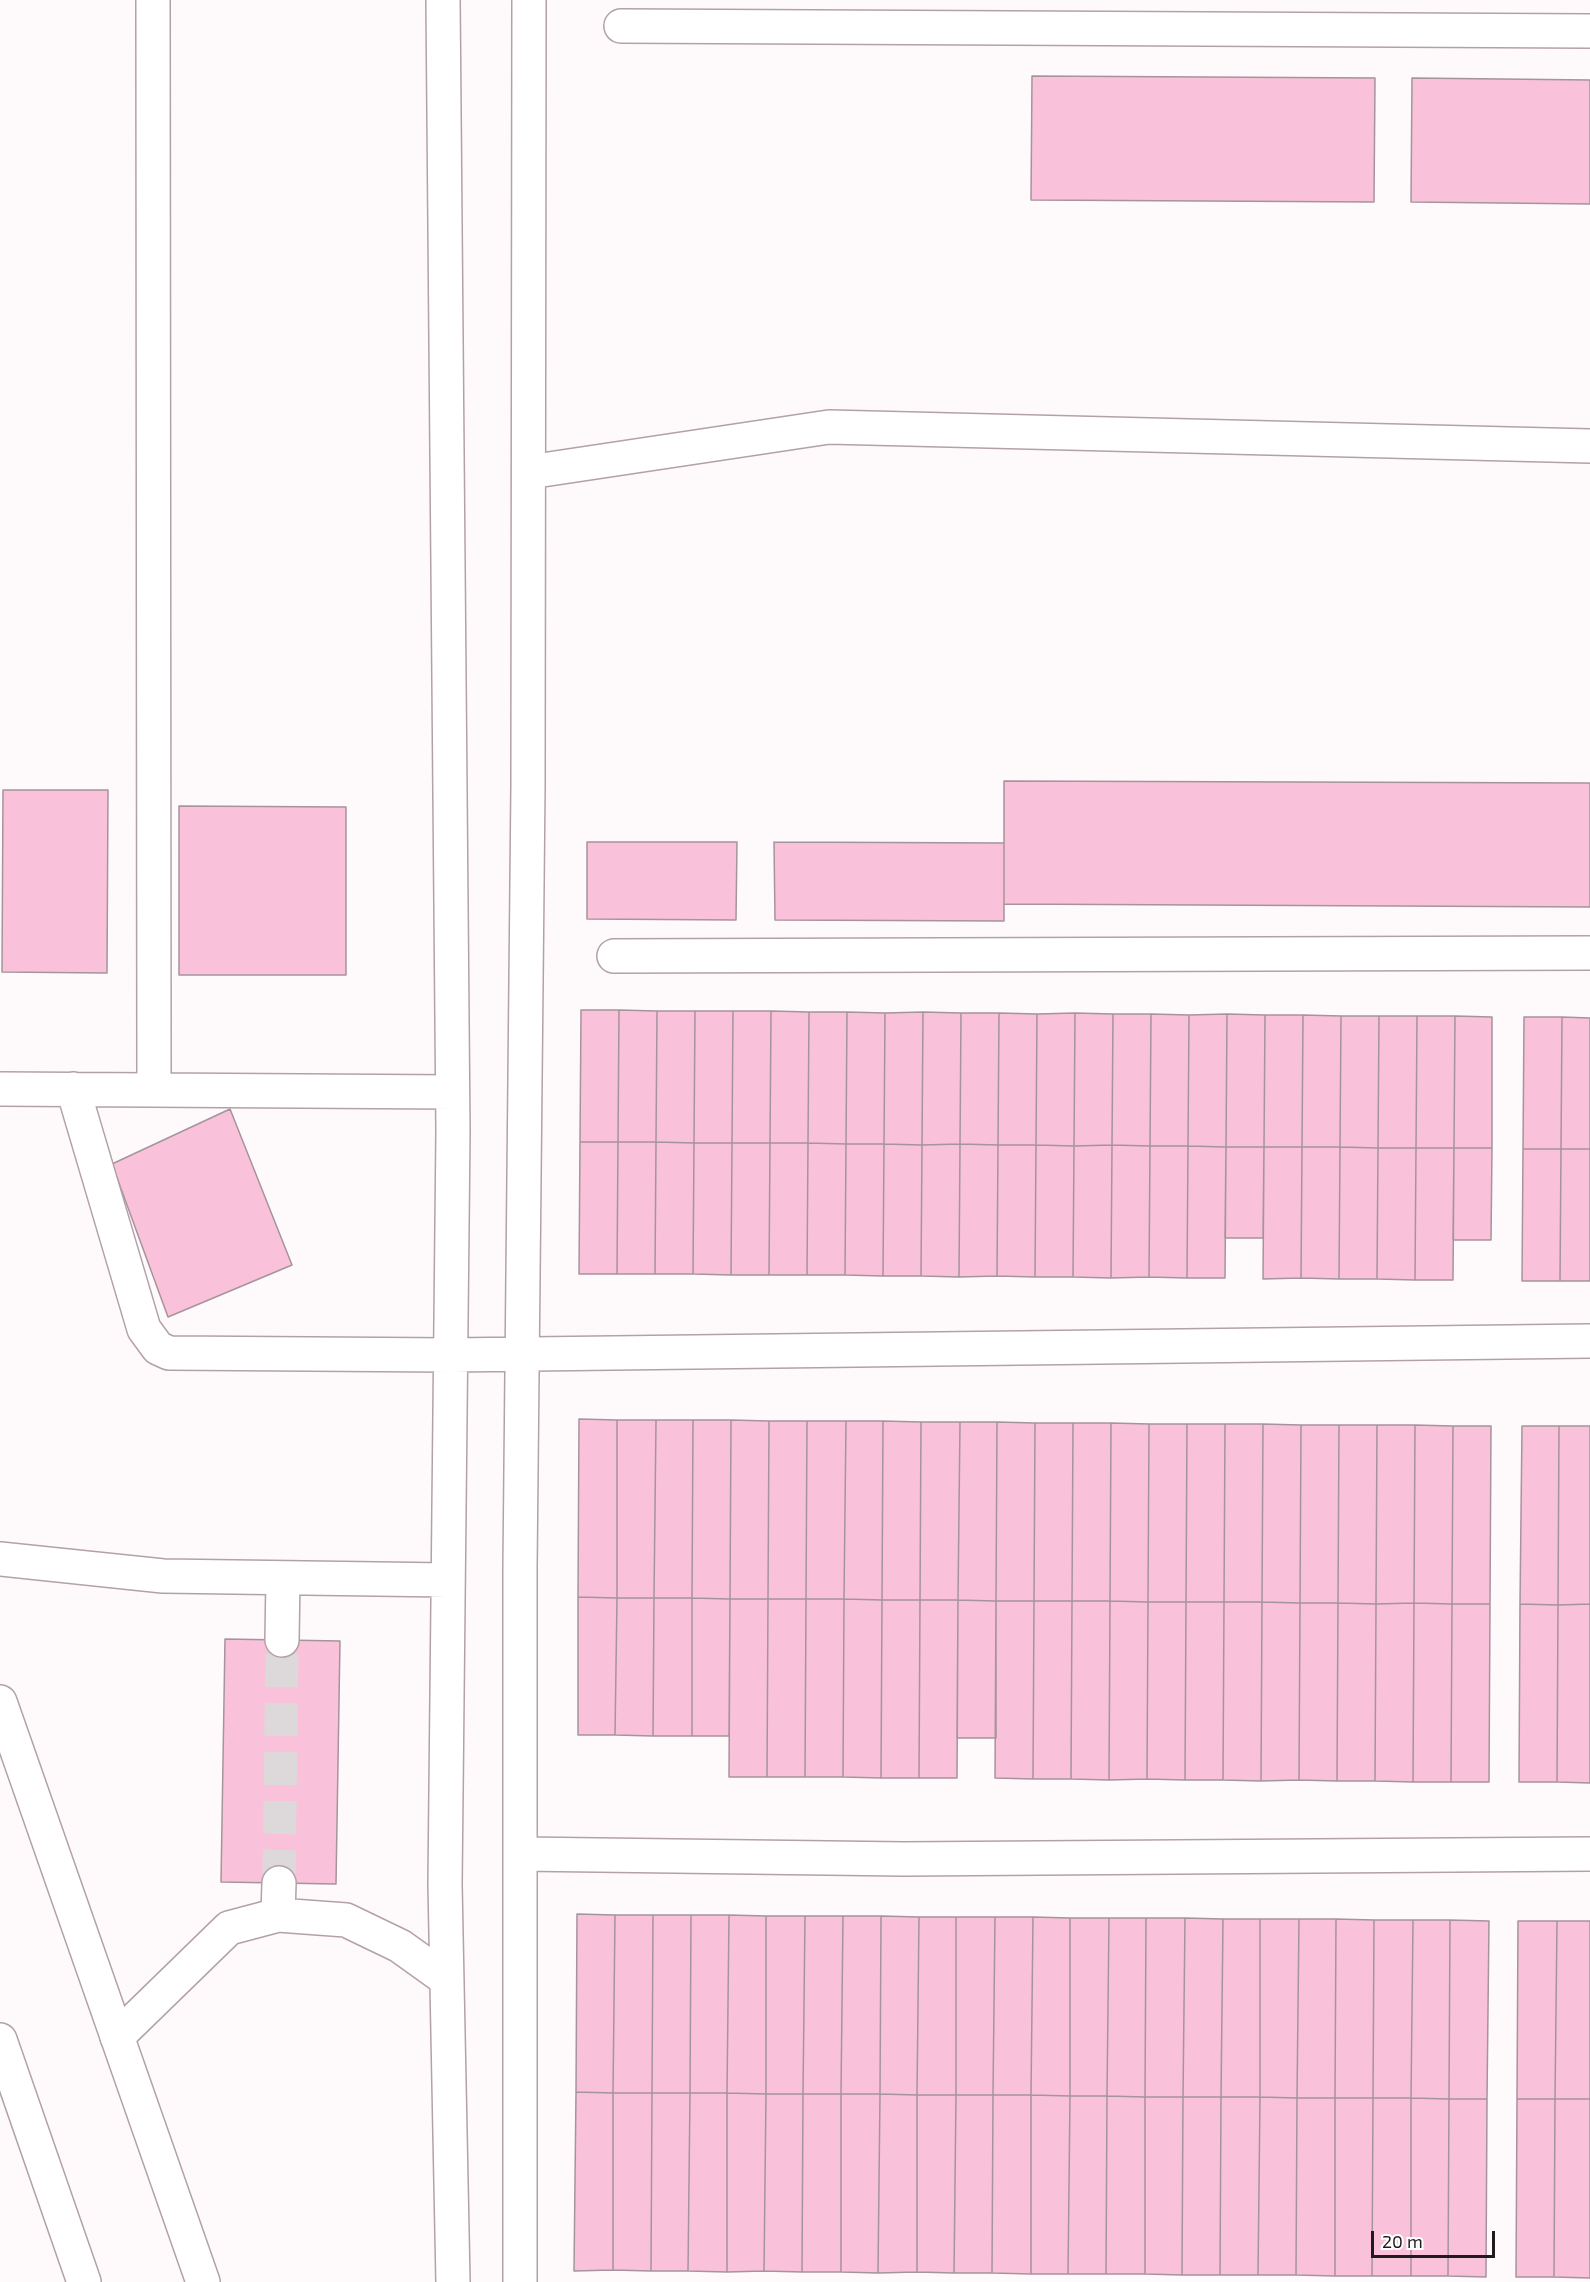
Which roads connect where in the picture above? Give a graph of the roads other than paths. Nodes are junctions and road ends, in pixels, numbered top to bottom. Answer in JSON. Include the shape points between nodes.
{"nodes":[{"id":1,"x":153,"y":0,"type":"edge"},
{"id":2,"x":443,"y":0,"type":"edge"},
{"id":3,"x":529,"y":0,"type":"edge"},
{"id":4,"x":621,"y":26,"type":"dead end"},
{"id":5,"x":1590,"y":31,"type":"edge"},
{"id":6,"x":1590,"y":446,"type":"edge"},
{"id":7,"x":530,"y":472,"type":"junction"},
{"id":8,"x":1590,"y":952,"type":"edge"},
{"id":9,"x":615,"y":956,"type":"dead end"},
{"id":10,"x":0,"y":1089,"type":"edge"},
{"id":11,"x":73,"y":1089,"type":"junction"},
{"id":12,"x":154,"y":1090,"type":"junction"},
{"id":13,"x":452,"y":1092,"type":"junction"},
{"id":14,"x":1590,"y":1341,"type":"edge"},
{"id":15,"x":522,"y":1352,"type":"junction"},
{"id":16,"x":450,"y":1355,"type":"junction"},
{"id":17,"x":0,"y":1559,"type":"edge"},
{"id":18,"x":283,"y":1578,"type":"junction"},
{"id":19,"x":448,"y":1580,"type":"junction"},
{"id":20,"x":282,"y":1640,"type":"tunnel mouth"},
{"id":21,"x":0,"y":1701,"type":"edge"},
{"id":22,"x":521,"y":1854,"type":"junction"},
{"id":23,"x":1590,"y":1854,"type":"edge"},
{"id":24,"x":279,"y":1883,"type":"tunnel mouth"},
{"id":25,"x":278,"y":1915,"type":"junction"},
{"id":26,"x":446,"y":1979,"type":"junction"},
{"id":27,"x":117,"y":2037,"type":"junction"},
{"id":28,"x":0,"y":2040,"type":"edge"},
{"id":29,"x":84,"y":2282,"type":"edge"},
{"id":30,"x":203,"y":2282,"type":"edge"},
{"id":31,"x":453,"y":2282,"type":"edge"},
{"id":32,"x":520,"y":2282,"type":"edge"}],
"edges":[{"from":1,"to":12,"type":"street"},
{"from":2,"to":13,"type":"street"},
{"from":3,"to":7,"type":"street"},
{"from":4,"to":5,"type":"street"},
{"from":6,"to":7,"type":"street","via":[[829,427]]},
{"from":7,"to":15,"type":"street"},
{"from":8,"to":9,"type":"street"},
{"from":10,"to":11,"type":"street"},
{"from":11,"to":12,"type":"street"},
{"from":11,"to":16,"type":"street","via":[[144,1329],[158,1348],[170,1353]]},
{"from":12,"to":13,"type":"street"},
{"from":13,"to":16,"type":"street"},
{"from":14,"to":15,"type":"street"},
{"from":15,"to":16,"type":"street"},
{"from":15,"to":22,"type":"street"},
{"from":16,"to":19,"type":"street"},
{"from":17,"to":18,"type":"street","via":[[163,1576]]},
{"from":18,"to":19,"type":"street"},
{"from":18,"to":20,"type":"street"},
{"from":19,"to":26,"type":"street"},
{"from":21,"to":27,"type":"street"},
{"from":22,"to":23,"type":"street","via":[[904,1859]]},
{"from":22,"to":32,"type":"street"},
{"from":24,"to":25,"type":"street"},
{"from":25,"to":26,"type":"street","via":[[346,1920],[400,1946]]},
{"from":25,"to":27,"type":"street","via":[[229,1928]]},
{"from":26,"to":31,"type":"street"},
{"from":27,"to":30,"type":"street"},
{"from":28,"to":29,"type":"street"}]}
